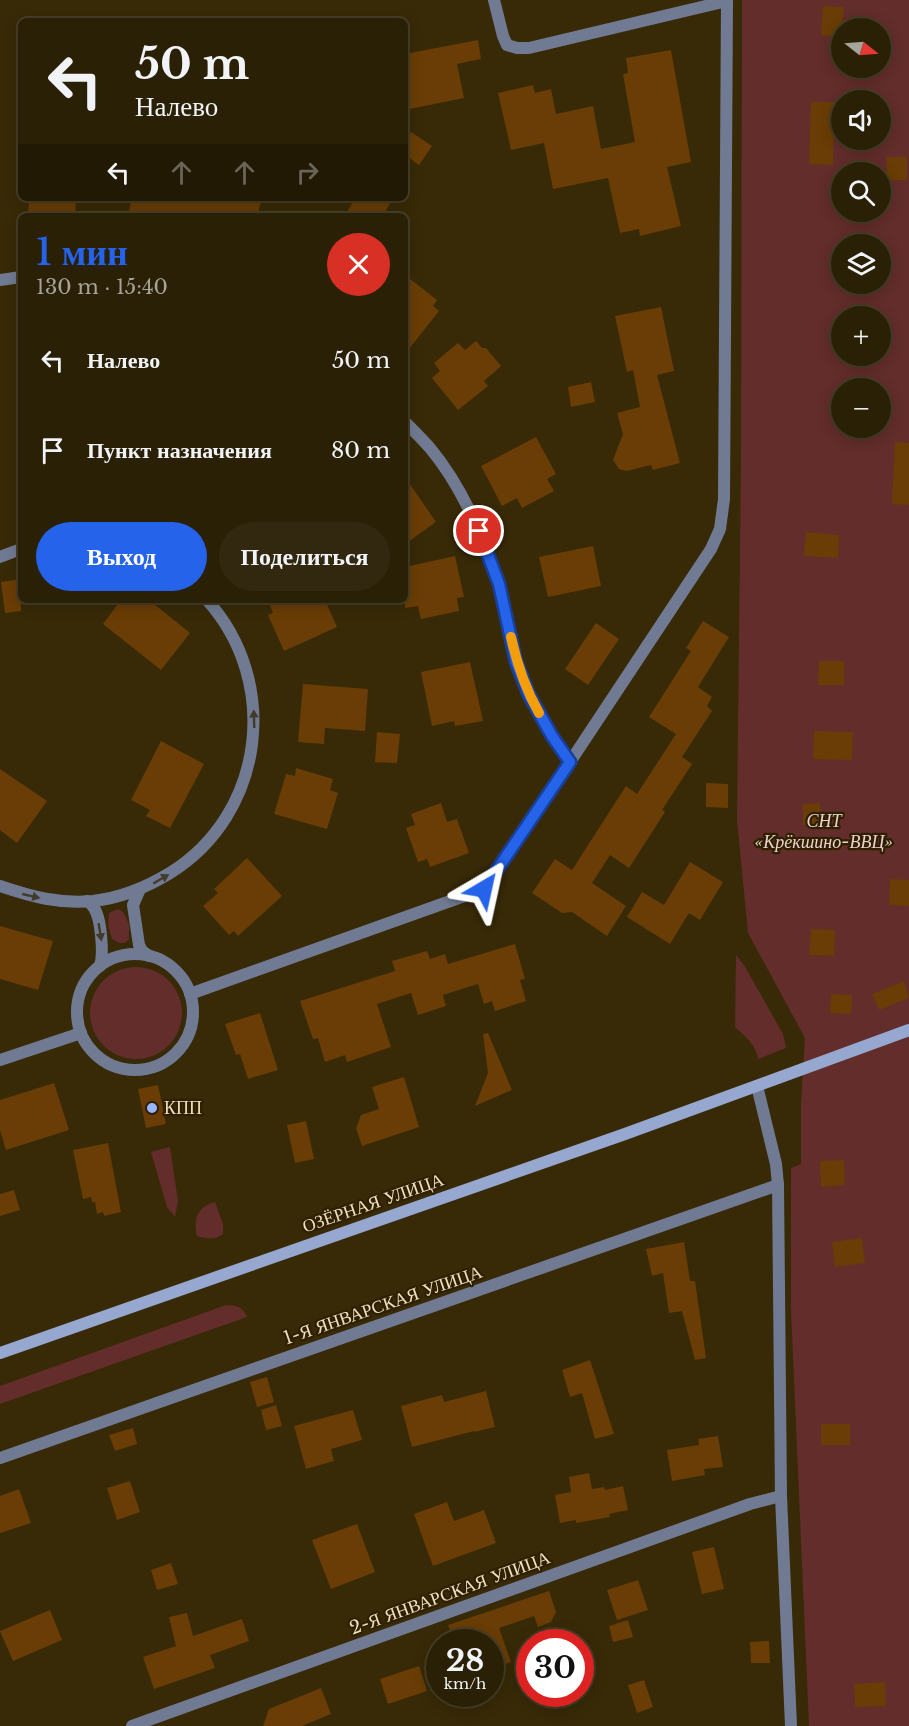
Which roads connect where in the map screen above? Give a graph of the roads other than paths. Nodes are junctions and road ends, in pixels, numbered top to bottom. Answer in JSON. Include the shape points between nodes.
{"nodes":[{"id":1,"x":494,"y":0,"type":"edge"},
{"id":2,"x":727,"y":1,"type":"edge"},
{"id":3,"x":18,"y":277,"type":"edge"},
{"id":4,"x":0,"y":280,"type":"edge"},
{"id":5,"x":408,"y":425,"type":"edge"},
{"id":6,"x":18,"y":550,"type":"edge"},
{"id":7,"x":0,"y":557,"type":"edge"},
{"id":8,"x":210,"y":603,"type":"edge"},
{"id":9,"x":570,"y":762,"type":"junction"},
{"id":10,"x":0,"y":886,"type":"edge"},
{"id":11,"x":140,"y":889,"type":"junction"},
{"id":12,"x":87,"y":901,"type":"junction"},
{"id":13,"x":149,"y":956,"type":"junction"},
{"id":14,"x":100,"y":966,"type":"junction"},
{"id":15,"x":190,"y":994,"type":"junction"},
{"id":16,"x":909,"y":1030,"type":"edge"},
{"id":17,"x":81,"y":1033,"type":"junction"},
{"id":18,"x":0,"y":1060,"type":"edge"},
{"id":19,"x":757,"y":1086,"type":"junction"},
{"id":20,"x":778,"y":1185,"type":"junction"},
{"id":21,"x":0,"y":1353,"type":"edge"},
{"id":22,"x":0,"y":1458,"type":"edge"},
{"id":23,"x":781,"y":1496,"type":"junction"},
{"id":24,"x":132,"y":1726,"type":"edge"},
{"id":25,"x":791,"y":1726,"type":"edge"}],
"edges":[{"from":1,"to":2,"type":"street","via":[[507,45],[517,48]]},
{"from":2,"to":9,"type":"street","via":[[724,499],[720,529],[711,549]]},
{"from":3,"to":4,"type":"street"},
{"from":5,"to":9,"type":"street","via":[[431,449],[479,531],[499,584],[516,662],[529,695]]},
{"from":6,"to":7,"type":"street"},
{"from":11,"to":8,"type":"street","one_way":true,"via":[[182,866],[206,845],[240,792],[249,762],[254,731],[247,669],[235,640]]},
{"from":9,"to":15,"type":"street","via":[[484,889]]},
{"from":10,"to":12,"type":"street","one_way":true,"via":[[29,896]]},
{"from":11,"to":12,"type":"street"},
{"from":11,"to":13,"type":"street","via":[[132,905],[139,945]]},
{"from":12,"to":14,"type":"street","one_way":true,"via":[[98,918],[103,951]]},
{"from":13,"to":14,"type":"street","via":[[124,956]]},
{"from":13,"to":15,"type":"street","via":[[174,970]]},
{"from":14,"to":17,"type":"street","via":[[82,989],[77,1011]]},
{"from":15,"to":17,"type":"street","via":[[191,1025],[186,1039],[177,1052],[152,1068],[123,1069],[110,1065],[88,1046]]},
{"from":16,"to":19,"type":"main road","name":"ОЗЁРНАЯ УЛИЦА"},
{"from":17,"to":18,"type":"street"},
{"from":19,"to":20,"type":"street"},
{"from":19,"to":21,"type":"main road","name":"ОЗЁРНАЯ УЛИЦА"},
{"from":20,"to":22,"type":"street","name":"1-Я ЯНВАРСКАЯ УЛИЦА"},
{"from":20,"to":23,"type":"street"},
{"from":23,"to":24,"type":"street","name":"2-Я ЯНВАРСКАЯ УЛИЦА"},
{"from":23,"to":25,"type":"street"}]}
